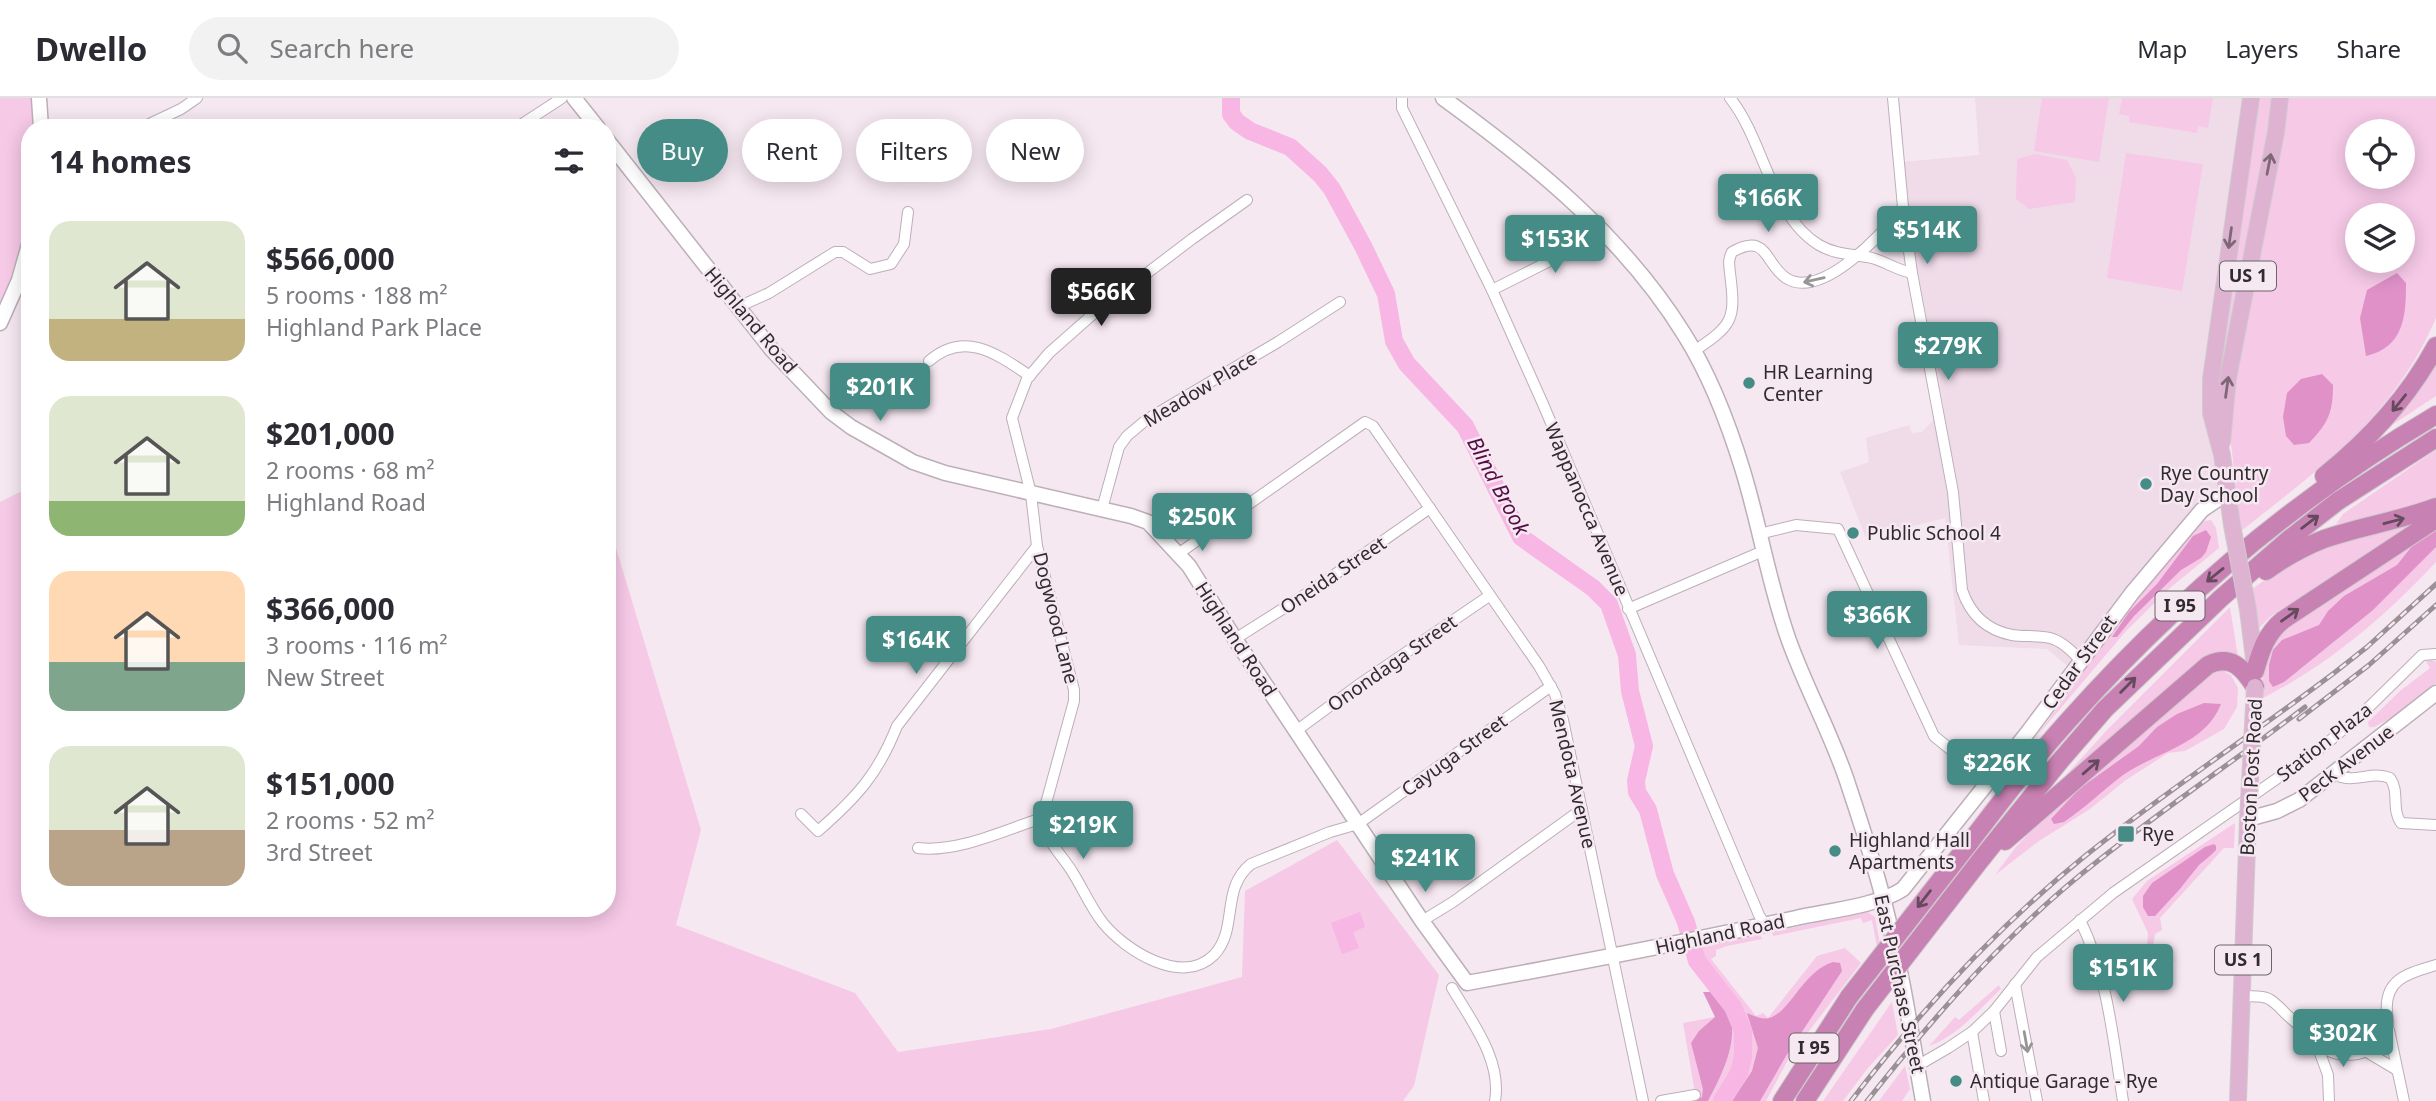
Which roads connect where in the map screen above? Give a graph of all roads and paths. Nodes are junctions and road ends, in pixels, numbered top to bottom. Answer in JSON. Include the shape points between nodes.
{"nodes":[{"id":1,"x":39,"y":98,"type":"edge"},
{"id":2,"x":198,"y":98,"type":"edge"},
{"id":3,"x":562,"y":98,"type":"edge"},
{"id":4,"x":574,"y":98,"type":"edge"},
{"id":5,"x":1402,"y":98,"type":"edge"},
{"id":6,"x":1443,"y":98,"type":"edge"},
{"id":7,"x":1730,"y":98,"type":"edge"},
{"id":8,"x":1893,"y":98,"type":"edge"},
{"id":9,"x":2251,"y":98,"type":"edge"},
{"id":10,"x":2280,"y":98,"type":"edge"},
{"id":11,"x":40,"y":119,"type":"edge"},
{"id":12,"x":160,"y":119,"type":"edge"},
{"id":13,"x":530,"y":119,"type":"edge"},
{"id":14,"x":590,"y":119,"type":"edge"},
{"id":15,"x":616,"y":151,"type":"edge"},
{"id":16,"x":1247,"y":200,"type":"dead end"},
{"id":17,"x":1903,"y":207,"type":"junction"},
{"id":18,"x":908,"y":212,"type":"dead end"},
{"id":19,"x":1605,"y":233,"type":"junction"},
{"id":20,"x":1854,"y":256,"type":"junction"},
{"id":21,"x":21,"y":273,"type":"edge"},
{"id":22,"x":1912,"y":273,"type":"junction"},
{"id":23,"x":1492,"y":290,"type":"junction"},
{"id":24,"x":1340,"y":302,"type":"dead end"},
{"id":25,"x":738,"y":307,"type":"junction"},
{"id":26,"x":0,"y":323,"type":"edge"},
{"id":27,"x":2436,"y":346,"type":"edge"},
{"id":28,"x":1694,"y":351,"type":"junction"},
{"id":29,"x":929,"y":361,"type":"dead end"},
{"id":30,"x":1030,"y":376,"type":"junction"},
{"id":31,"x":2436,"y":415,"type":"edge"},
{"id":32,"x":2436,"y":438,"type":"edge"},
{"id":33,"x":2222,"y":455,"type":"junction"},
{"id":34,"x":2227,"y":493,"type":"junction"},
{"id":35,"x":1031,"y":494,"type":"junction"},
{"id":36,"x":2306,"y":502,"type":"junction"},
{"id":37,"x":2436,"y":507,"type":"edge"},
{"id":38,"x":1430,"y":508,"type":"junction"},
{"id":39,"x":1102,"y":509,"type":"junction"},
{"id":40,"x":2436,"y":519,"type":"edge"},
{"id":41,"x":1759,"y":534,"type":"junction"},
{"id":42,"x":1037,"y":545,"type":"junction"},
{"id":43,"x":1763,"y":551,"type":"junction"},
{"id":44,"x":1178,"y":554,"type":"junction"},
{"id":45,"x":1489,"y":596,"type":"junction"},
{"id":46,"x":2221,"y":598,"type":"junction"},
{"id":47,"x":1628,"y":609,"type":"junction"},
{"id":48,"x":1235,"y":639,"type":"junction"},
{"id":49,"x":2436,"y":654,"type":"edge"},
{"id":50,"x":2080,"y":660,"type":"junction"},
{"id":51,"x":2255,"y":679,"type":"junction"},
{"id":52,"x":1551,"y":686,"type":"junction"},
{"id":53,"x":2436,"y":694,"type":"edge"},
{"id":54,"x":1296,"y":731,"type":"junction"},
{"id":55,"x":1997,"y":770,"type":"junction"},
{"id":56,"x":2333,"y":774,"type":"junction"},
{"id":57,"x":1583,"y":809,"type":"junction"},
{"id":58,"x":801,"y":814,"type":"dead end"},
{"id":59,"x":1042,"y":818,"type":"junction"},
{"id":60,"x":2248,"y":818,"type":"junction"},
{"id":61,"x":1357,"y":824,"type":"junction"},
{"id":62,"x":2436,"y":825,"type":"edge"},
{"id":63,"x":918,"y":848,"type":"dead end"},
{"id":64,"x":1982,"y":858,"type":"junction"},
{"id":65,"x":1883,"y":899,"type":"junction"},
{"id":66,"x":2080,"y":920,"type":"junction"},
{"id":67,"x":1422,"y":921,"type":"junction"},
{"id":68,"x":1765,"y":925,"type":"junction"},
{"id":69,"x":1613,"y":956,"type":"junction"},
{"id":70,"x":2436,"y":965,"type":"edge"},
{"id":71,"x":2015,"y":984,"type":"junction"},
{"id":72,"x":1452,"y":988,"type":"dead end"},
{"id":73,"x":2242,"y":996,"type":"junction"},
{"id":74,"x":1994,"y":1011,"type":"junction"},
{"id":75,"x":2388,"y":1023,"type":"junction"},
{"id":76,"x":1972,"y":1032,"type":"junction"},
{"id":77,"x":2317,"y":1045,"type":"junction"},
{"id":78,"x":2001,"y":1051,"type":"dead end"},
{"id":79,"x":2367,"y":1052,"type":"junction"},
{"id":80,"x":2347,"y":1055,"type":"junction"},
{"id":81,"x":1917,"y":1066,"type":"junction"},
{"id":82,"x":2397,"y":1070,"type":"junction"},
{"id":83,"x":2329,"y":1074,"type":"junction"},
{"id":84,"x":1695,"y":1095,"type":"dead end"},
{"id":85,"x":1495,"y":1101,"type":"edge"},
{"id":86,"x":1643,"y":1101,"type":"edge"},
{"id":87,"x":1661,"y":1101,"type":"edge"},
{"id":88,"x":1782,"y":1101,"type":"edge"},
{"id":89,"x":1805,"y":1101,"type":"edge"},
{"id":90,"x":1923,"y":1101,"type":"edge"},
{"id":91,"x":1984,"y":1101,"type":"edge"},
{"id":92,"x":2037,"y":1101,"type":"edge"},
{"id":93,"x":2123,"y":1101,"type":"edge"},
{"id":94,"x":2238,"y":1101,"type":"edge"},
{"id":95,"x":2329,"y":1101,"type":"edge"},
{"id":96,"x":2404,"y":1101,"type":"edge"}],
"edges":[{"from":1,"to":11,"type":"street"},
{"from":2,"to":12,"type":"street"},
{"from":3,"to":13,"type":"street"},
{"from":4,"to":14,"type":"street"},
{"from":5,"to":23,"type":"street","name":"Wappanocca Avenue","via":[[1402,108]]},
{"from":6,"to":19,"type":"street","via":[[1564,193]]},
{"from":7,"to":20,"type":"street","via":[[1792,218],[1819,245]]},
{"from":8,"to":17,"type":"street"},
{"from":9,"to":33,"type":"main road","name":"Boston Post Road","number":"US 1","one_way":true,"via":[[2212,366],[2211,413]]},
{"from":33,"to":10,"type":"main road","name":"Boston Post Road","number":"US 1","one_way":true,"via":[[2228,378]]},
{"from":15,"to":25,"type":"street","name":"Highland Road"},
{"from":16,"to":30,"type":"street","name":"Dogwood Lane","via":[[1092,315]]},
{"from":17,"to":20,"type":"street","via":[[1881,234]]},
{"from":17,"to":22,"type":"street"},
{"from":18,"to":25,"type":"street","via":[[904,244],[891,264],[870,268],[835,252]]},
{"from":19,"to":23,"type":"street"},
{"from":19,"to":28,"type":"street","via":[[1648,281]]},
{"from":20,"to":22,"type":"street"},
{"from":20,"to":28,"type":"street","one_way":true,"via":[[1820,281],[1801,282],[1786,278],[1763,248],[1751,245],[1732,252],[1728,260],[1732,317]]},
{"from":21,"to":26,"type":"street"},
{"from":22,"to":50,"type":"street","via":[[1953,492],[1967,604],[1981,622],[1994,629],[2051,638]]},
{"from":23,"to":47,"type":"street","name":"Wappanocca Avenue"},
{"from":24,"to":39,"type":"street","name":"Meadow Place","via":[[1127,436],[1119,447]]},
{"from":25,"to":35,"type":"street","name":"Highland Road","via":[[772,350],[851,427],[934,469]]},
{"from":27,"to":36,"type":"highway","one_way":true,"via":[[2396,407],[2322,477]]},
{"from":28,"to":41,"type":"street","via":[[1742,470]]},
{"from":29,"to":30,"type":"street","via":[[941,351],[977,346]]},
{"from":30,"to":35,"type":"street","name":"Dogwood Lane","via":[[1012,418]]},
{"from":31,"to":36,"type":"highway","number":"I 95"},
{"from":46,"to":32,"type":"highway","number":"I 95","one_way":true,"via":[[2327,509]]},
{"from":33,"to":34,"type":"main road","name":"Boston Post Road","number":"US 1"},
{"from":34,"to":50,"type":"street","name":"Cedar Street","via":[[2202,510]]},
{"from":34,"to":51,"type":"main road","name":"Boston Post Road","number":"US 1","bridge":true,"via":[[2255,654]]},
{"from":35,"to":39,"type":"street","name":"Highland Road"},
{"from":35,"to":42,"type":"street","name":"Dogwood Lane"},
{"from":36,"to":88,"type":"highway","number":"I 95","one_way":true,"bridge":true,"via":[[2209,580],[2135,649],[2065,724],[1849,997]]},
{"from":46,"to":37,"type":"highway","one_way":true,"via":[[2315,542]]},
{"from":38,"to":44,"type":"street","name":"Mendota Avenue","via":[[1373,426],[1365,422]]},
{"from":38,"to":45,"type":"street","name":"Mendota Avenue"},
{"from":38,"to":48,"type":"street","name":"Oneida Street"},
{"from":39,"to":44,"type":"street","name":"Highland Road","via":[[1148,522]]},
{"from":51,"to":40,"type":"highway","one_way":true,"via":[[2264,642],[2283,620]]},
{"from":41,"to":43,"type":"street","name":"East Purchase Street"},
{"from":41,"to":55,"type":"street","via":[[1796,525],[1838,529],[1934,736],[1950,749]]},
{"from":42,"to":58,"type":"street","via":[[897,726],[868,782],[818,831]]},
{"from":42,"to":59,"type":"street","name":"Dogwood Lane","via":[[1074,690]]},
{"from":43,"to":47,"type":"street"},
{"from":43,"to":65,"type":"street","name":"East Purchase Street","via":[[1781,618],[1849,785]]},
{"from":44,"to":48,"type":"street","name":"Highland Road"},
{"from":45,"to":52,"type":"street","name":"Mendota Avenue"},
{"from":45,"to":54,"type":"street","name":"Onondaga Street"},
{"from":64,"to":46,"type":"highway","number":"I 95","one_way":true,"via":[[2105,709]]},
{"from":47,"to":68,"type":"street","name":"Wappanocca Avenue"},
{"from":48,"to":54,"type":"street","name":"Highland Road"},
{"from":49,"to":66,"type":"street","name":"Station Plaza","via":[[2417,659],[2325,745],[2124,884]]},
{"from":50,"to":55,"type":"street","name":"Cedar Street"},
{"from":51,"to":60,"type":"main road","name":"Boston Post Road","number":"US 1","bridge":true},
{"from":64,"to":51,"type":"highway","one_way":true,"via":[[2207,665],[2220,661],[2237,664]]},
{"from":52,"to":57,"type":"street","name":"Mendota Avenue"},
{"from":52,"to":61,"type":"street","name":"Cayuga Street"},
{"from":53,"to":56,"type":"street","name":"Peck Avenue"},
{"from":54,"to":61,"type":"street","name":"Highland Road"},
{"from":55,"to":65,"type":"street","name":"Cedar Street","via":[[1911,883]]},
{"from":56,"to":60,"type":"street","name":"Peck Avenue","via":[[2287,807]]},
{"from":56,"to":62,"type":"street","via":[[2347,779],[2390,778],[2401,823]]},
{"from":57,"to":67,"type":"street"},
{"from":57,"to":69,"type":"street","name":"Mendota Avenue"},
{"from":59,"to":61,"type":"street","via":[[1046,835],[1103,923],[1123,944],[1179,968],[1206,961],[1223,942],[1234,886],[1251,863]]},
{"from":59,"to":63,"type":"street","via":[[952,846]]},
{"from":60,"to":73,"type":"main road","name":"Boston Post Road","number":"US 1"},
{"from":61,"to":67,"type":"street","name":"Highland Road"},
{"from":64,"to":89,"type":"highway","number":"I 95","bridge":true,"via":[[1865,1009]]},
{"from":65,"to":68,"type":"street","name":"Highland Road"},
{"from":65,"to":81,"type":"street","name":"East Purchase Street"},
{"from":66,"to":71,"type":"street","name":"Station Plaza","via":[[2037,957]]},
{"from":66,"to":93,"type":"street","via":[[2104,984]]},
{"from":67,"to":69,"type":"street","name":"Highland Road","via":[[1467,983]]},
{"from":68,"to":69,"type":"street","name":"Highland Road"},
{"from":69,"to":86,"type":"street","name":"Mendota Avenue"},
{"from":70,"to":75,"type":"street","via":[[2405,975],[2392,986],[2386,999]]},
{"from":71,"to":74,"type":"street","name":"Station Plaza"},
{"from":71,"to":92,"type":"street","one_way":true},
{"from":72,"to":85,"type":"street","via":[[1496,1070]]},
{"from":73,"to":77,"type":"street","via":[[2270,999]]},
{"from":73,"to":94,"type":"main road","name":"Boston Post Road","number":"US 1"},
{"from":74,"to":76,"type":"street","name":"Station Plaza"},
{"from":74,"to":78,"type":"street"},
{"from":75,"to":79,"type":"street","via":[[2385,1037]]},
{"from":75,"to":82,"type":"street"},
{"from":76,"to":81,"type":"street","name":"Station Plaza"},
{"from":76,"to":91,"type":"street"},
{"from":77,"to":80,"type":"street"},
{"from":77,"to":83,"type":"street"},
{"from":79,"to":80,"type":"street"},
{"from":79,"to":82,"type":"street"},
{"from":80,"to":83,"type":"street"},
{"from":81,"to":90,"type":"street","name":"East Purchase Street"},
{"from":82,"to":96,"type":"street"},
{"from":83,"to":95,"type":"street"},
{"from":84,"to":87,"type":"street"}]}
